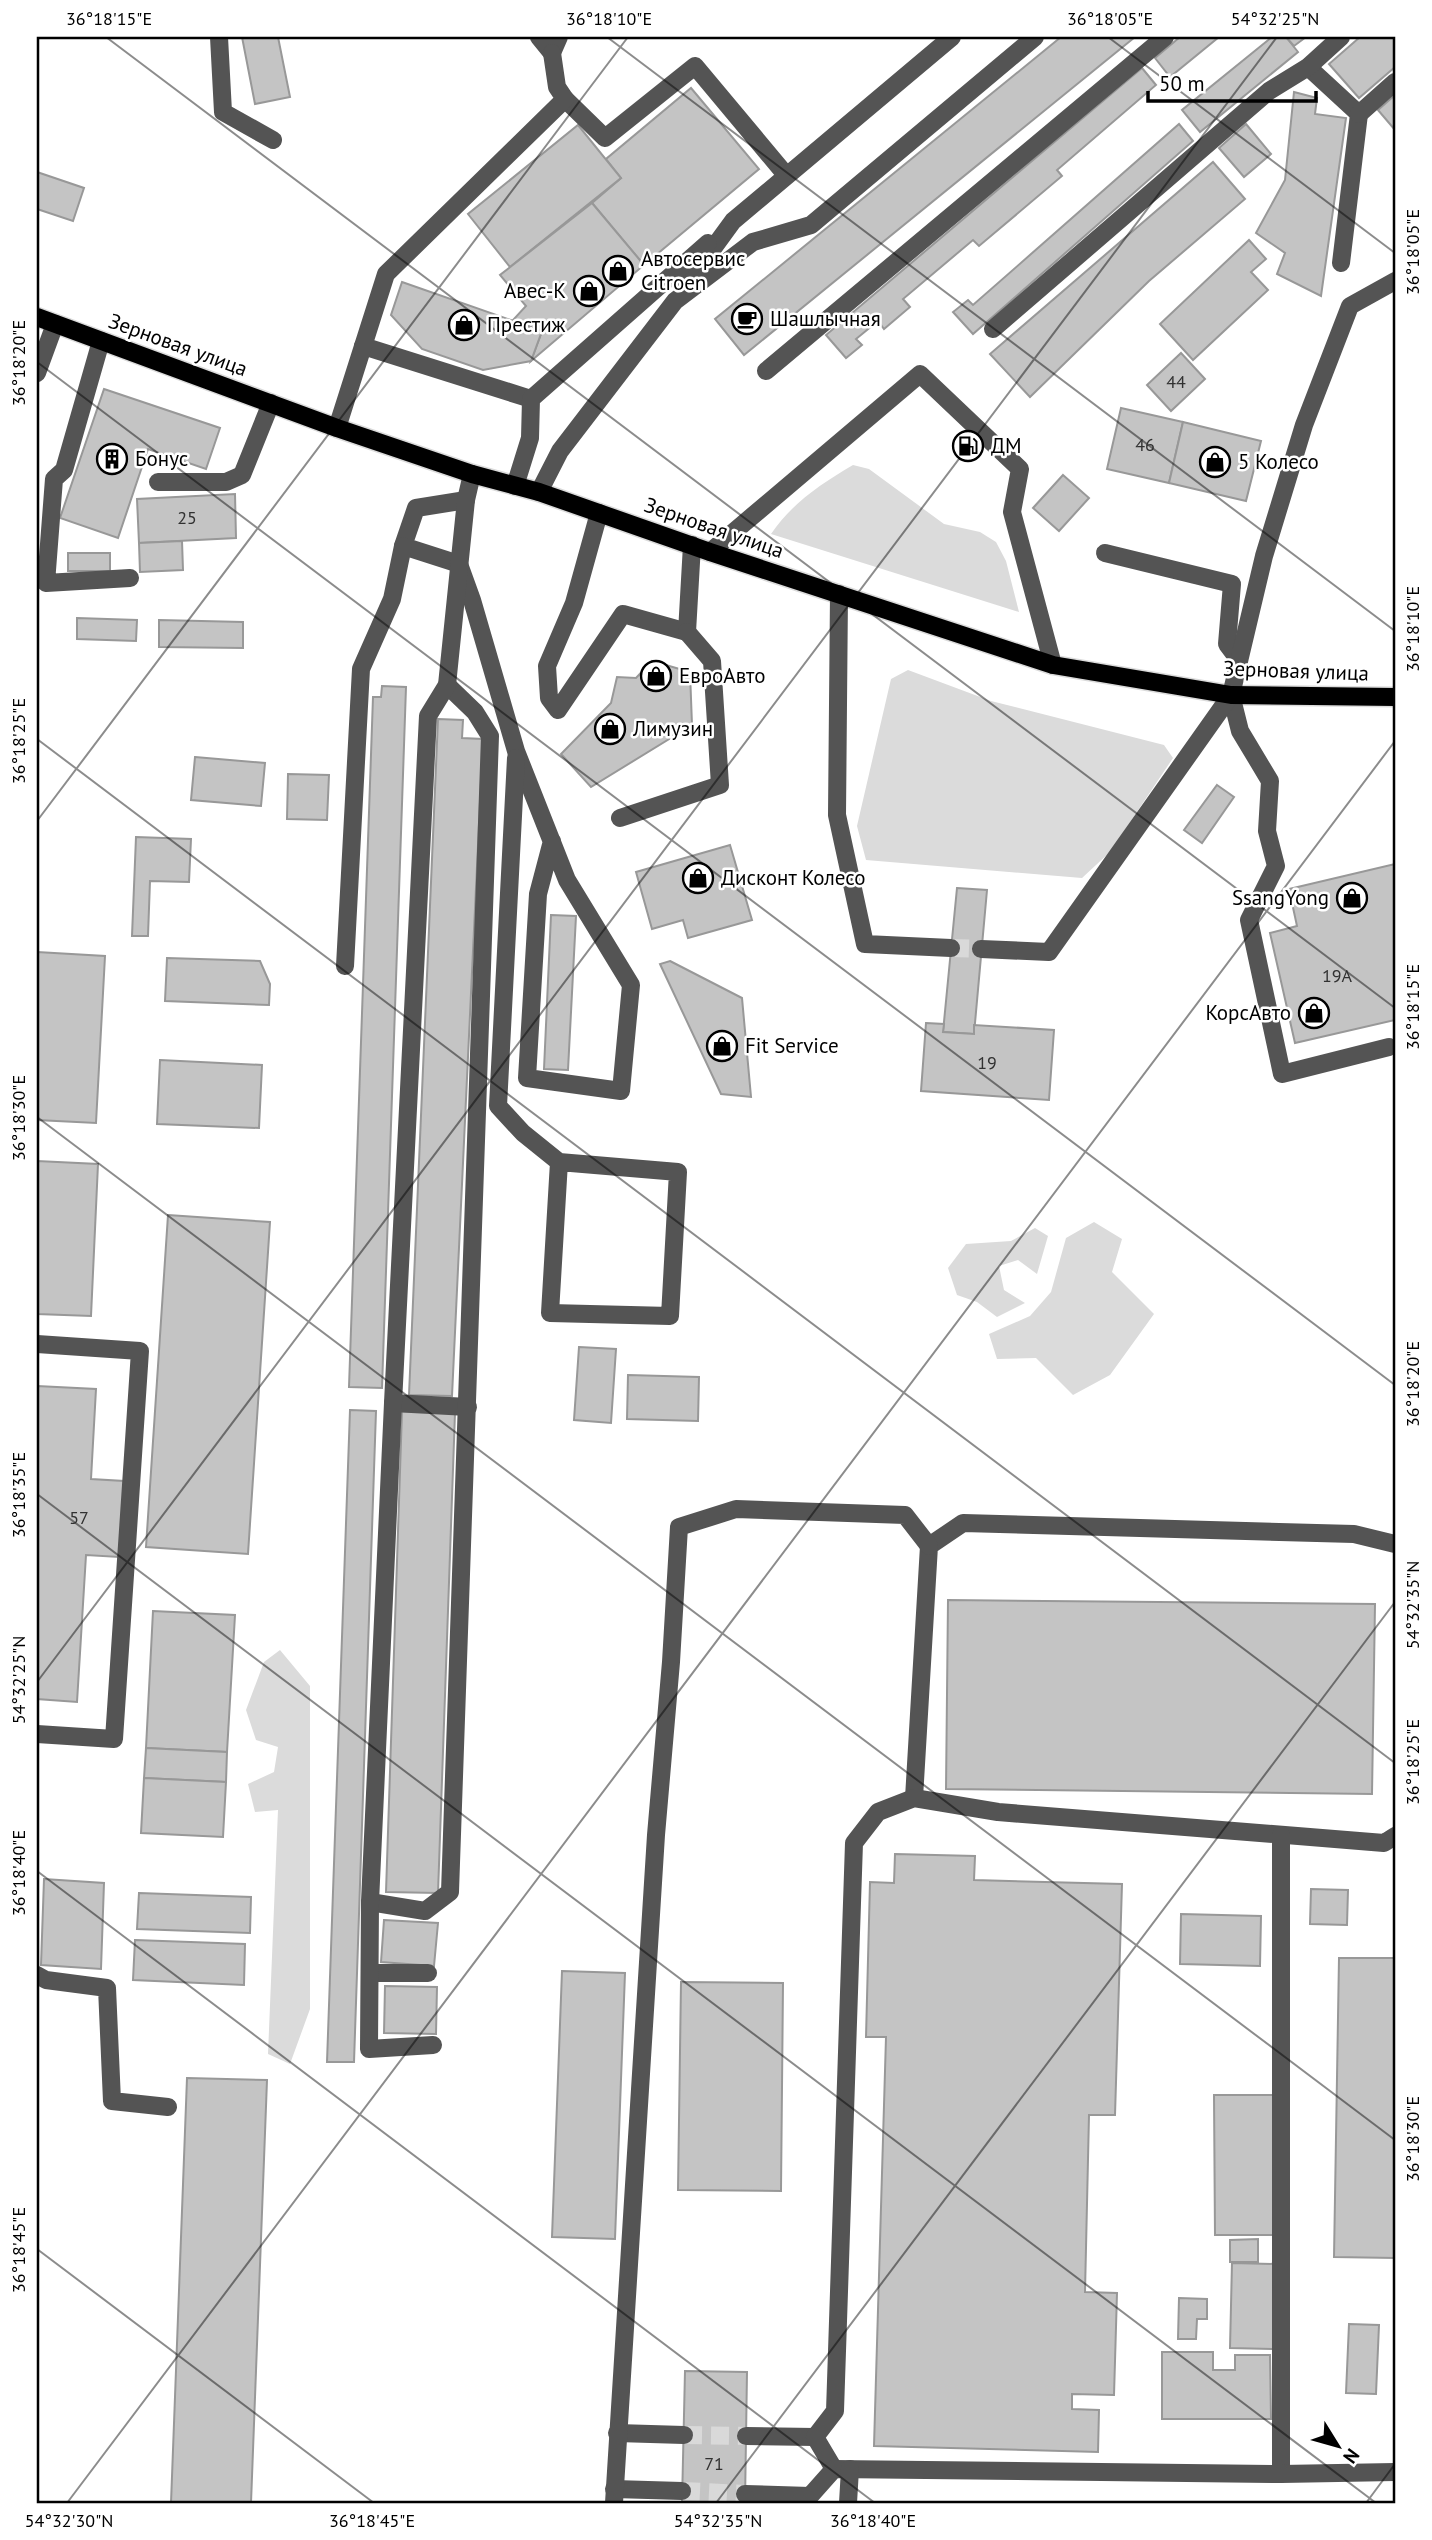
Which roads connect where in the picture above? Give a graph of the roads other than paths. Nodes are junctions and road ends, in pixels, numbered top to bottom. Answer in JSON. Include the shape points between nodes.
{"nodes":[{"id":1,"x":219,"y":37,"type":"edge"},
{"id":2,"x":539,"y":37,"type":"edge"},
{"id":3,"x":953,"y":37,"type":"edge"},
{"id":4,"x":1035,"y":37,"type":"edge"},
{"id":5,"x":1165,"y":37,"type":"edge"},
{"id":6,"x":1341,"y":37,"type":"edge"},
{"id":7,"x":555,"y":45,"type":"edge"},
{"id":8,"x":1308,"y":67,"type":"junction"},
{"id":9,"x":1395,"y":82,"type":"edge"},
{"id":10,"x":565,"y":99,"type":"junction"},
{"id":11,"x":1359,"y":114,"type":"junction"},
{"id":12,"x":273,"y":140,"type":"dead end"},
{"id":13,"x":786,"y":175,"type":"junction"},
{"id":14,"x":733,"y":221,"type":"junction"},
{"id":15,"x":1341,"y":263,"type":"dead end"},
{"id":16,"x":1395,"y":281,"type":"edge"},
{"id":17,"x":675,"y":301,"type":"junction"},
{"id":18,"x":37,"y":317,"type":"edge"},
{"id":19,"x":55,"y":324,"type":"junction"},
{"id":20,"x":993,"y":330,"type":"dead end"},
{"id":21,"x":101,"y":341,"type":"junction"},
{"id":22,"x":363,"y":346,"type":"junction"},
{"id":23,"x":766,"y":371,"type":"dead end"},
{"id":24,"x":37,"y":373,"type":"edge"},
{"id":25,"x":531,"y":399,"type":"junction"},
{"id":26,"x":271,"y":403,"type":"junction"},
{"id":27,"x":337,"y":428,"type":"junction"},
{"id":28,"x":472,"y":474,"type":"junction"},
{"id":29,"x":158,"y":482,"type":"dead end"},
{"id":30,"x":515,"y":486,"type":"junction"},
{"id":31,"x":538,"y":492,"type":"junction"},
{"id":32,"x":466,"y":500,"type":"junction"},
{"id":33,"x":599,"y":513,"type":"junction"},
{"id":34,"x":692,"y":545,"type":"junction"},
{"id":35,"x":403,"y":546,"type":"junction"},
{"id":36,"x":710,"y":552,"type":"junction"},
{"id":37,"x":1105,"y":553,"type":"dead end"},
{"id":38,"x":458,"y":564,"type":"junction"},
{"id":39,"x":130,"y":578,"type":"dead end"},
{"id":40,"x":839,"y":594,"type":"junction"},
{"id":41,"x":687,"y":632,"type":"junction"},
{"id":42,"x":1239,"y":660,"type":"junction"},
{"id":43,"x":1053,"y":665,"type":"junction"},
{"id":44,"x":447,"y":685,"type":"junction"},
{"id":45,"x":1231,"y":695,"type":"junction"},
{"id":46,"x":1395,"y":697,"type":"edge"},
{"id":47,"x":516,"y":751,"type":"junction"},
{"id":48,"x":620,"y":818,"type":"dead end"},
{"id":49,"x":552,"y":841,"type":"junction"},
{"id":50,"x":951,"y":948,"type":"tunnel mouth"},
{"id":51,"x":981,"y":949,"type":"tunnel mouth"},
{"id":52,"x":345,"y":967,"type":"dead end"},
{"id":53,"x":1390,"y":1047,"type":"dead end"},
{"id":54,"x":559,"y":1163,"type":"junction"},
{"id":55,"x":37,"y":1344,"type":"edge"},
{"id":56,"x":393,"y":1403,"type":"junction"},
{"id":57,"x":468,"y":1407,"type":"junction"},
{"id":58,"x":1395,"y":1544,"type":"edge"},
{"id":59,"x":929,"y":1546,"type":"junction"},
{"id":60,"x":37,"y":1734,"type":"edge"},
{"id":61,"x":914,"y":1798,"type":"junction"},
{"id":62,"x":1281,"y":1835,"type":"junction"},
{"id":63,"x":1395,"y":1836,"type":"edge"},
{"id":64,"x":370,"y":1902,"type":"junction"},
{"id":65,"x":369,"y":1973,"type":"junction"},
{"id":66,"x":428,"y":1973,"type":"dead end"},
{"id":67,"x":37,"y":1975,"type":"edge"},
{"id":68,"x":433,"y":2045,"type":"dead end"},
{"id":69,"x":168,"y":2107,"type":"dead end"},
{"id":70,"x":617,"y":2433,"type":"junction"},
{"id":71,"x":684,"y":2435,"type":"tunnel mouth"},
{"id":72,"x":746,"y":2436,"type":"tunnel mouth"},
{"id":73,"x":815,"y":2437,"type":"junction"},
{"id":74,"x":842,"y":2469,"type":"junction"},
{"id":75,"x":1395,"y":2472,"type":"edge"},
{"id":76,"x":1281,"y":2474,"type":"junction"},
{"id":77,"x":682,"y":2491,"type":"tunnel mouth"},
{"id":78,"x":745,"y":2494,"type":"tunnel mouth"},
{"id":79,"x":614,"y":2496,"type":"edge"},
{"id":80,"x":848,"y":2503,"type":"edge"}],
"edges":[{"from":1,"to":12,"type":"lane","via":[[223,113]]},
{"from":2,"to":7,"type":"lane"},
{"from":3,"to":13,"type":"lane"},
{"from":4,"to":17,"type":"lane","via":[[811,225],[753,242]]},
{"from":5,"to":23,"type":"lane"},
{"from":6,"to":8,"type":"lane"},
{"from":7,"to":10,"type":"lane","via":[[558,87]]},
{"from":8,"to":11,"type":"lane"},
{"from":8,"to":20,"type":"lane","via":[[1269,91]]},
{"from":9,"to":11,"type":"lane"},
{"from":10,"to":13,"type":"lane","via":[[605,138],[695,66]]},
{"from":10,"to":22,"type":"lane","via":[[386,274]]},
{"from":11,"to":15,"type":"lane"},
{"from":13,"to":14,"type":"lane"},
{"from":14,"to":17,"type":"lane"},
{"from":14,"to":25,"type":"lane"},
{"from":16,"to":42,"type":"lane","via":[[1350,306],[1304,425],[1264,556]]},
{"from":17,"to":31,"type":"lane","via":[[560,451]]},
{"from":18,"to":19,"type":"main road","name":"Зерновая улица"},
{"from":19,"to":21,"type":"main road","name":"Зерновая улица"},
{"from":19,"to":24,"type":"lane"},
{"from":21,"to":26,"type":"main road","name":"Зерновая улица"},
{"from":21,"to":39,"type":"lane","via":[[64,470],[54,479],[46,583]]},
{"from":22,"to":25,"type":"lane"},
{"from":22,"to":27,"type":"lane"},
{"from":25,"to":30,"type":"lane","via":[[530,438]]},
{"from":26,"to":27,"type":"main road","name":"Зерновая улица"},
{"from":26,"to":29,"type":"lane","via":[[242,475],[226,482]]},
{"from":27,"to":28,"type":"main road","name":"Зерновая улица"},
{"from":28,"to":30,"type":"main road","name":"Зерновая улица"},
{"from":28,"to":32,"type":"lane"},
{"from":30,"to":31,"type":"main road","name":"Зерновая улица"},
{"from":31,"to":33,"type":"main road","name":"Зерновая улица"},
{"from":32,"to":35,"type":"lane","via":[[416,508]]},
{"from":32,"to":38,"type":"lane"},
{"from":33,"to":34,"type":"main road","name":"Зерновая улица"},
{"from":33,"to":41,"type":"lane","via":[[574,603],[547,666],[549,698],[558,710],[623,614]]},
{"from":34,"to":36,"type":"main road","name":"Зерновая улица"},
{"from":34,"to":41,"type":"lane"},
{"from":35,"to":38,"type":"lane"},
{"from":35,"to":52,"type":"lane","via":[[392,599],[361,669]]},
{"from":36,"to":40,"type":"main road","name":"Зерновая улица"},
{"from":36,"to":43,"type":"lane","via":[[920,374],[1020,469],[1012,512]]},
{"from":37,"to":42,"type":"lane","via":[[1232,584],[1227,644]]},
{"from":38,"to":44,"type":"lane"},
{"from":38,"to":47,"type":"lane"},
{"from":40,"to":43,"type":"main road","name":"Зерновая улица"},
{"from":40,"to":50,"type":"lane","via":[[837,815],[865,944]]},
{"from":41,"to":48,"type":"lane","via":[[712,661],[719,785]]},
{"from":42,"to":45,"type":"lane"},
{"from":43,"to":45,"type":"main road","name":"Зерновая улица"},
{"from":44,"to":56,"type":"lane","via":[[428,716]]},
{"from":44,"to":57,"type":"lane","via":[[475,712],[490,736]]},
{"from":45,"to":46,"type":"main road","name":"Зерновая улица"},
{"from":45,"to":51,"type":"lane","via":[[1049,952]]},
{"from":45,"to":53,"type":"lane","via":[[1240,731],[1270,781],[1267,831],[1276,866],[1249,920],[1282,1074]]},
{"from":47,"to":49,"type":"lane"},
{"from":47,"to":54,"type":"lane","via":[[498,1106]]},
{"from":49,"to":49,"type":"lane","via":[[538,894],[527,1078],[621,1091],[631,985],[567,880]]},
{"from":54,"to":54,"type":"lane","via":[[550,1313],[670,1316],[678,1172]]},
{"from":55,"to":60,"type":"lane","via":[[141,1351],[114,1739]]},
{"from":56,"to":57,"type":"lane"},
{"from":56,"to":64,"type":"lane"},
{"from":57,"to":64,"type":"lane","via":[[450,1892],[425,1911]]},
{"from":58,"to":59,"type":"lane","via":[[1354,1534],[963,1523]]},
{"from":59,"to":61,"type":"lane"},
{"from":59,"to":70,"type":"lane","via":[[905,1515],[736,1509],[679,1527]]},
{"from":61,"to":62,"type":"lane","via":[[998,1812]]},
{"from":61,"to":73,"type":"lane","via":[[878,1812],[854,1843],[835,2411]]},
{"from":62,"to":63,"type":"lane","via":[[1384,1843]]},
{"from":62,"to":76,"type":"lane"},
{"from":64,"to":65,"type":"lane"},
{"from":65,"to":66,"type":"lane"},
{"from":65,"to":68,"type":"lane","via":[[369,2049]]},
{"from":67,"to":69,"type":"lane","via":[[107,1988],[113,2101]]},
{"from":70,"to":71,"type":"lane"},
{"from":70,"to":79,"type":"lane"},
{"from":72,"to":73,"type":"lane"},
{"from":73,"to":74,"type":"lane"},
{"from":74,"to":76,"type":"lane"},
{"from":74,"to":78,"type":"lane","via":[[810,2496]]},
{"from":74,"to":80,"type":"lane"},
{"from":75,"to":76,"type":"lane"},
{"from":77,"to":79,"type":"lane"}]}
